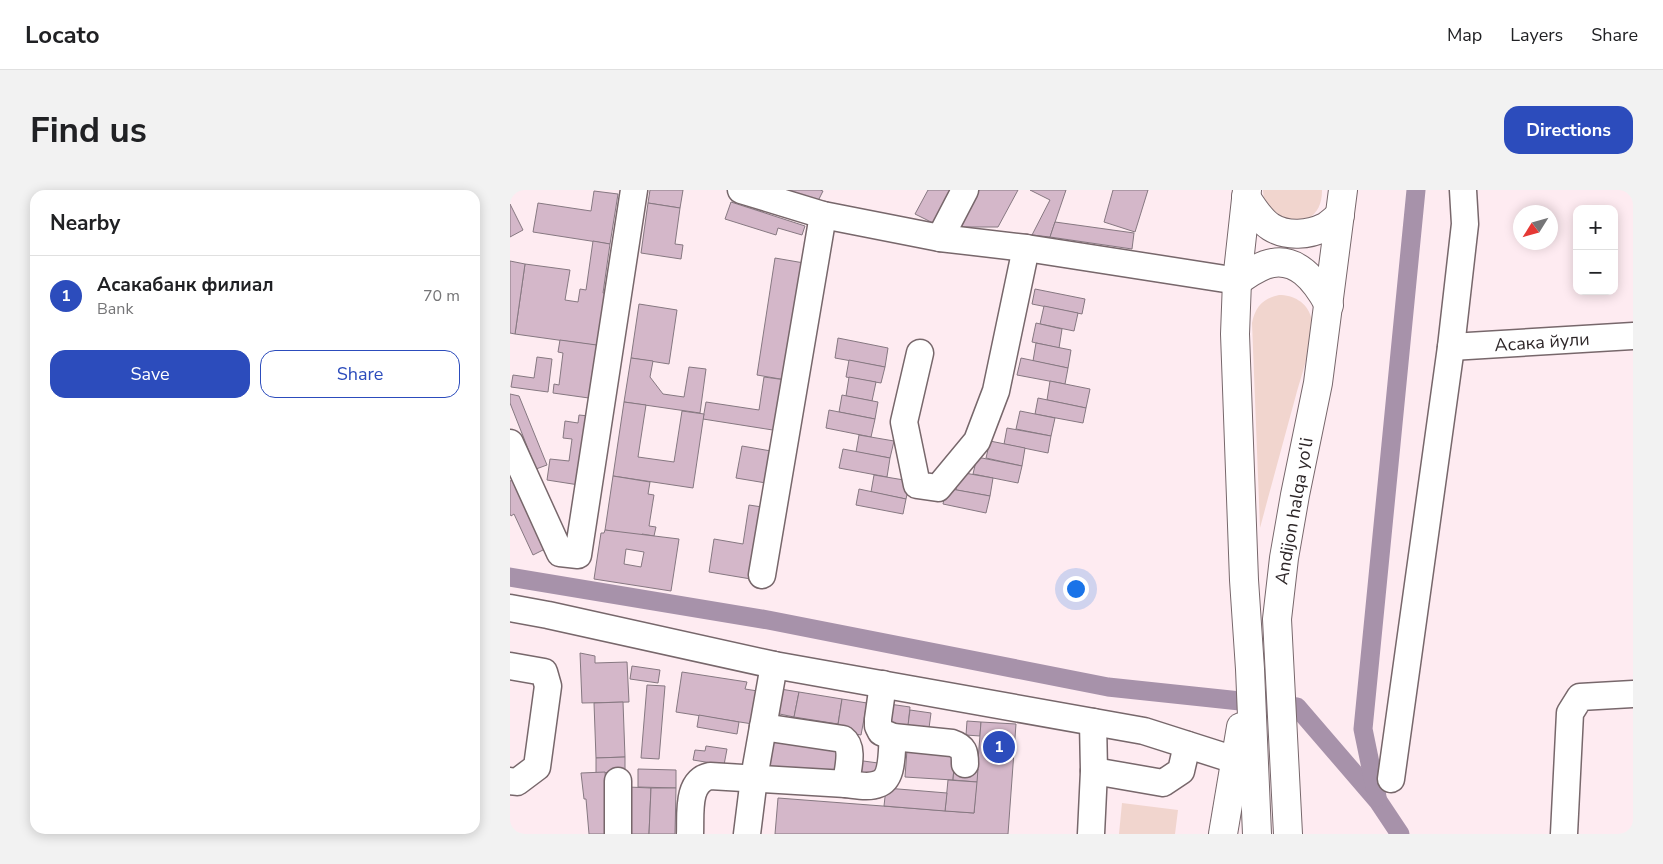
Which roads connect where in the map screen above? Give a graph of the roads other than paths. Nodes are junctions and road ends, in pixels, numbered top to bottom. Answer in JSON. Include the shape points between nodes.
{"nodes":[{"id":1,"x":634,"y":190,"type":"edge"},
{"id":2,"x":965,"y":190,"type":"edge"},
{"id":3,"x":1463,"y":190,"type":"edge"},
{"id":4,"x":756,"y":192,"type":"edge"},
{"id":5,"x":1246,"y":194,"type":"edge"},
{"id":6,"x":1342,"y":202,"type":"edge"},
{"id":7,"x":823,"y":215,"type":"junction"},
{"id":8,"x":940,"y":238,"type":"junction"},
{"id":9,"x":1026,"y":248,"type":"junction"},
{"id":10,"x":1238,"y":281,"type":"junction"},
{"id":11,"x":1329,"y":304,"type":"junction"},
{"id":12,"x":1633,"y":336,"type":"edge"},
{"id":13,"x":1451,"y":347,"type":"junction"},
{"id":14,"x":920,"y":353,"type":"dead end"},
{"id":15,"x":510,"y":443,"type":"edge"},
{"id":16,"x":762,"y":575,"type":"dead end"},
{"id":17,"x":510,"y":608,"type":"edge"},
{"id":18,"x":774,"y":665,"type":"junction"},
{"id":19,"x":1250,"y":669,"type":"junction"},
{"id":20,"x":511,"y":670,"type":"edge"},
{"id":21,"x":882,"y":684,"type":"junction"},
{"id":22,"x":1633,"y":694,"type":"edge"},
{"id":23,"x":1093,"y":722,"type":"junction"},
{"id":24,"x":763,"y":727,"type":"junction"},
{"id":25,"x":892,"y":737,"type":"junction"},
{"id":26,"x":1187,"y":745,"type":"junction"},
{"id":27,"x":1235,"y":760,"type":"junction"},
{"id":28,"x":965,"y":764,"type":"dead end"},
{"id":29,"x":1094,"y":771,"type":"junction"},
{"id":30,"x":754,"y":778,"type":"junction"},
{"id":31,"x":1391,"y":778,"type":"dead end"},
{"id":32,"x":510,"y":781,"type":"edge"},
{"id":33,"x":618,"y":781,"type":"dead end"},
{"id":34,"x":846,"y":784,"type":"junction"},
{"id":35,"x":618,"y":834,"type":"edge"},
{"id":36,"x":690,"y":834,"type":"edge"},
{"id":37,"x":747,"y":834,"type":"edge"},
{"id":38,"x":1091,"y":834,"type":"edge"},
{"id":39,"x":1223,"y":834,"type":"edge"},
{"id":40,"x":1257,"y":834,"type":"edge"},
{"id":41,"x":1288,"y":834,"type":"edge"},
{"id":42,"x":1564,"y":834,"type":"edge"}],
"edges":[{"from":1,"to":15,"type":"street","via":[[578,555],[560,553]]},
{"from":2,"to":8,"type":"street"},
{"from":3,"to":13,"type":"street","via":[[1465,224]]},
{"from":4,"to":7,"type":"street"},
{"from":5,"to":6,"type":"highway","via":[[1258,215],[1272,228],[1289,234],[1309,233],[1326,226]]},
{"from":5,"to":10,"type":"highway","name":"Andijon halqa yo‘li"},
{"from":6,"to":11,"type":"highway","name":"Andijon halqa yo‘li"},
{"from":7,"to":8,"type":"street"},
{"from":7,"to":16,"type":"street"},
{"from":8,"to":9,"type":"street"},
{"from":9,"to":10,"type":"street"},
{"from":9,"to":14,"type":"street","via":[[996,391],[977,441],[938,488],[917,485],[904,422]]},
{"from":10,"to":11,"type":"highway","via":[[1267,264],[1295,266],[1309,275]]},
{"from":10,"to":19,"type":"highway","name":"Andijon halqa yo‘li","via":[[1235,334]]},
{"from":11,"to":41,"type":"highway","name":"Andijon halqa yo‘li","via":[[1318,383],[1286,549],[1277,619]]},
{"from":12,"to":13,"type":"street","name":"Асака йули"},
{"from":13,"to":31,"type":"street"},
{"from":17,"to":18,"type":"street"},
{"from":18,"to":21,"type":"street"},
{"from":18,"to":24,"type":"street"},
{"from":19,"to":27,"type":"highway"},
{"from":19,"to":40,"type":"highway","name":"Andijon halqa yo‘li"},
{"from":20,"to":32,"type":"street","via":[[544,672],[548,686],[537,767],[516,782]]},
{"from":21,"to":23,"type":"street"},
{"from":21,"to":25,"type":"street","via":[[878,726],[881,732]]},
{"from":22,"to":42,"type":"street","via":[[1580,697],[1570,712]]},
{"from":23,"to":26,"type":"street","via":[[1144,731]]},
{"from":23,"to":29,"type":"street"},
{"from":24,"to":30,"type":"street"},
{"from":24,"to":34,"type":"street","via":[[843,739],[849,751]]},
{"from":25,"to":28,"type":"street","via":[[958,745],[965,753]]},
{"from":25,"to":34,"type":"street","via":[[887,778],[872,786]]},
{"from":26,"to":27,"type":"street"},
{"from":26,"to":29,"type":"street","via":[[1181,771],[1163,783]]},
{"from":27,"to":39,"type":"highway"},
{"from":29,"to":38,"type":"street"},
{"from":30,"to":34,"type":"street"},
{"from":30,"to":36,"type":"street","via":[[710,776],[699,780],[692,795]]},
{"from":30,"to":37,"type":"street"},
{"from":33,"to":35,"type":"street"}]}
